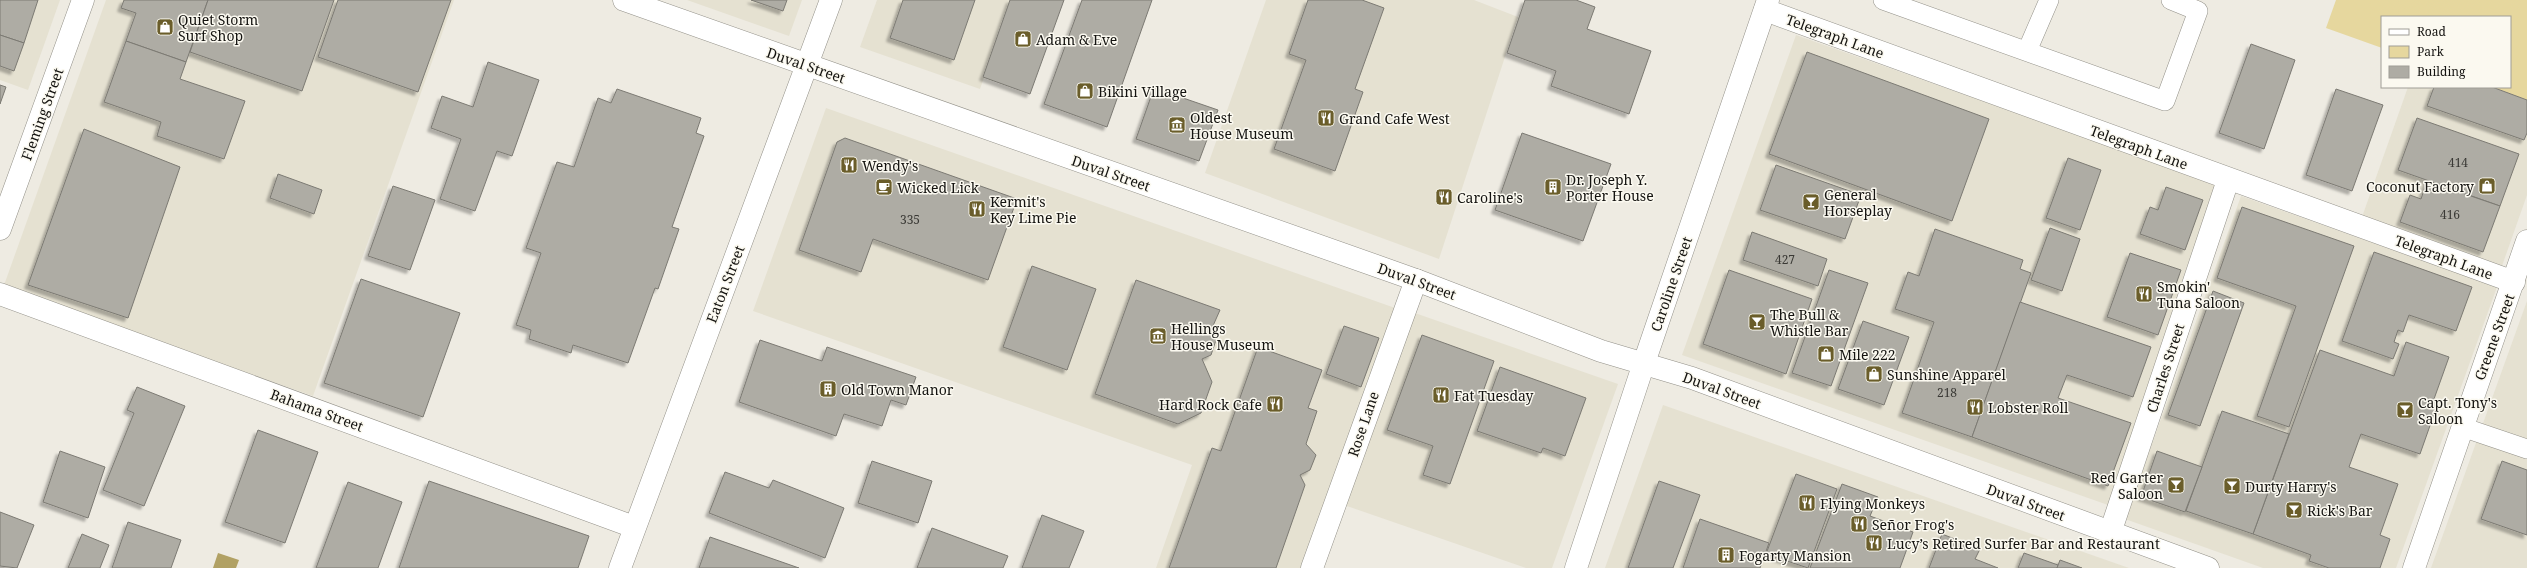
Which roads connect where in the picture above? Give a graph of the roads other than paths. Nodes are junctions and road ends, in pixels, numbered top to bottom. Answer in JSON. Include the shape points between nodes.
{"nodes":[{"id":1,"x":83,"y":0,"type":"edge"},
{"id":2,"x":624,"y":0,"type":"edge"},
{"id":3,"x":830,"y":0,"type":"edge"},
{"id":4,"x":1883,"y":0,"type":"edge"},
{"id":5,"x":2049,"y":0,"type":"edge"},
{"id":6,"x":2171,"y":0,"type":"edge"},
{"id":7,"x":1767,"y":5,"type":"edge"},
{"id":8,"x":2027,"y":51,"type":"junction"},
{"id":9,"x":806,"y":66,"type":"junction"},
{"id":10,"x":2228,"y":180,"type":"junction"},
{"id":11,"x":0,"y":229,"type":"edge"},
{"id":12,"x":2527,"y":241,"type":"edge"},
{"id":13,"x":1416,"y":280,"type":"junction"},
{"id":14,"x":2514,"y":282,"type":"junction"},
{"id":15,"x":0,"y":294,"type":"edge"},
{"id":16,"x":1644,"y":363,"type":"junction"},
{"id":17,"x":2462,"y":426,"type":"junction"},
{"id":18,"x":2527,"y":449,"type":"edge"},
{"id":19,"x":634,"y":527,"type":"junction"},
{"id":20,"x":2110,"y":533,"type":"junction"},
{"id":21,"x":620,"y":568,"type":"edge"},
{"id":22,"x":1312,"y":568,"type":"edge"},
{"id":23,"x":1576,"y":568,"type":"edge"},
{"id":24,"x":2208,"y":568,"type":"edge"},
{"id":25,"x":2414,"y":568,"type":"edge"}],
"edges":[{"from":1,"to":11,"type":"street","name":"Fleming Street"},
{"from":2,"to":9,"type":"street","name":"Duval Street"},
{"from":3,"to":9,"type":"street","name":"Eaton Street"},
{"from":4,"to":8,"type":"lane"},
{"from":5,"to":8,"type":"lane"},
{"from":6,"to":8,"type":"lane","via":[[2198,11],[2165,101]]},
{"from":7,"to":10,"type":"street","name":"Telegraph Lane"},
{"from":7,"to":16,"type":"street","name":"Caroline Street"},
{"from":9,"to":13,"type":"street","name":"Duval Street"},
{"from":9,"to":19,"type":"street","name":"Eaton Street"},
{"from":10,"to":14,"type":"street","name":"Telegraph Lane"},
{"from":10,"to":20,"type":"street","name":"Charles Street"},
{"from":12,"to":14,"type":"street","name":"Greene Street"},
{"from":13,"to":16,"type":"street","name":"Duval Street","via":[[1601,351]]},
{"from":13,"to":22,"type":"street","name":"Rose Lane"},
{"from":14,"to":17,"type":"street","name":"Greene Street"},
{"from":15,"to":19,"type":"street","name":"Bahama Street"},
{"from":16,"to":20,"type":"street","name":"Duval Street","via":[[1692,378]]},
{"from":16,"to":23,"type":"street","name":"Caroline Street"},
{"from":17,"to":18,"type":"lane"},
{"from":17,"to":25,"type":"street","name":"Greene Street"},
{"from":19,"to":21,"type":"street","name":"Eaton Street"},
{"from":20,"to":24,"type":"street","name":"Duval Street"}]}
